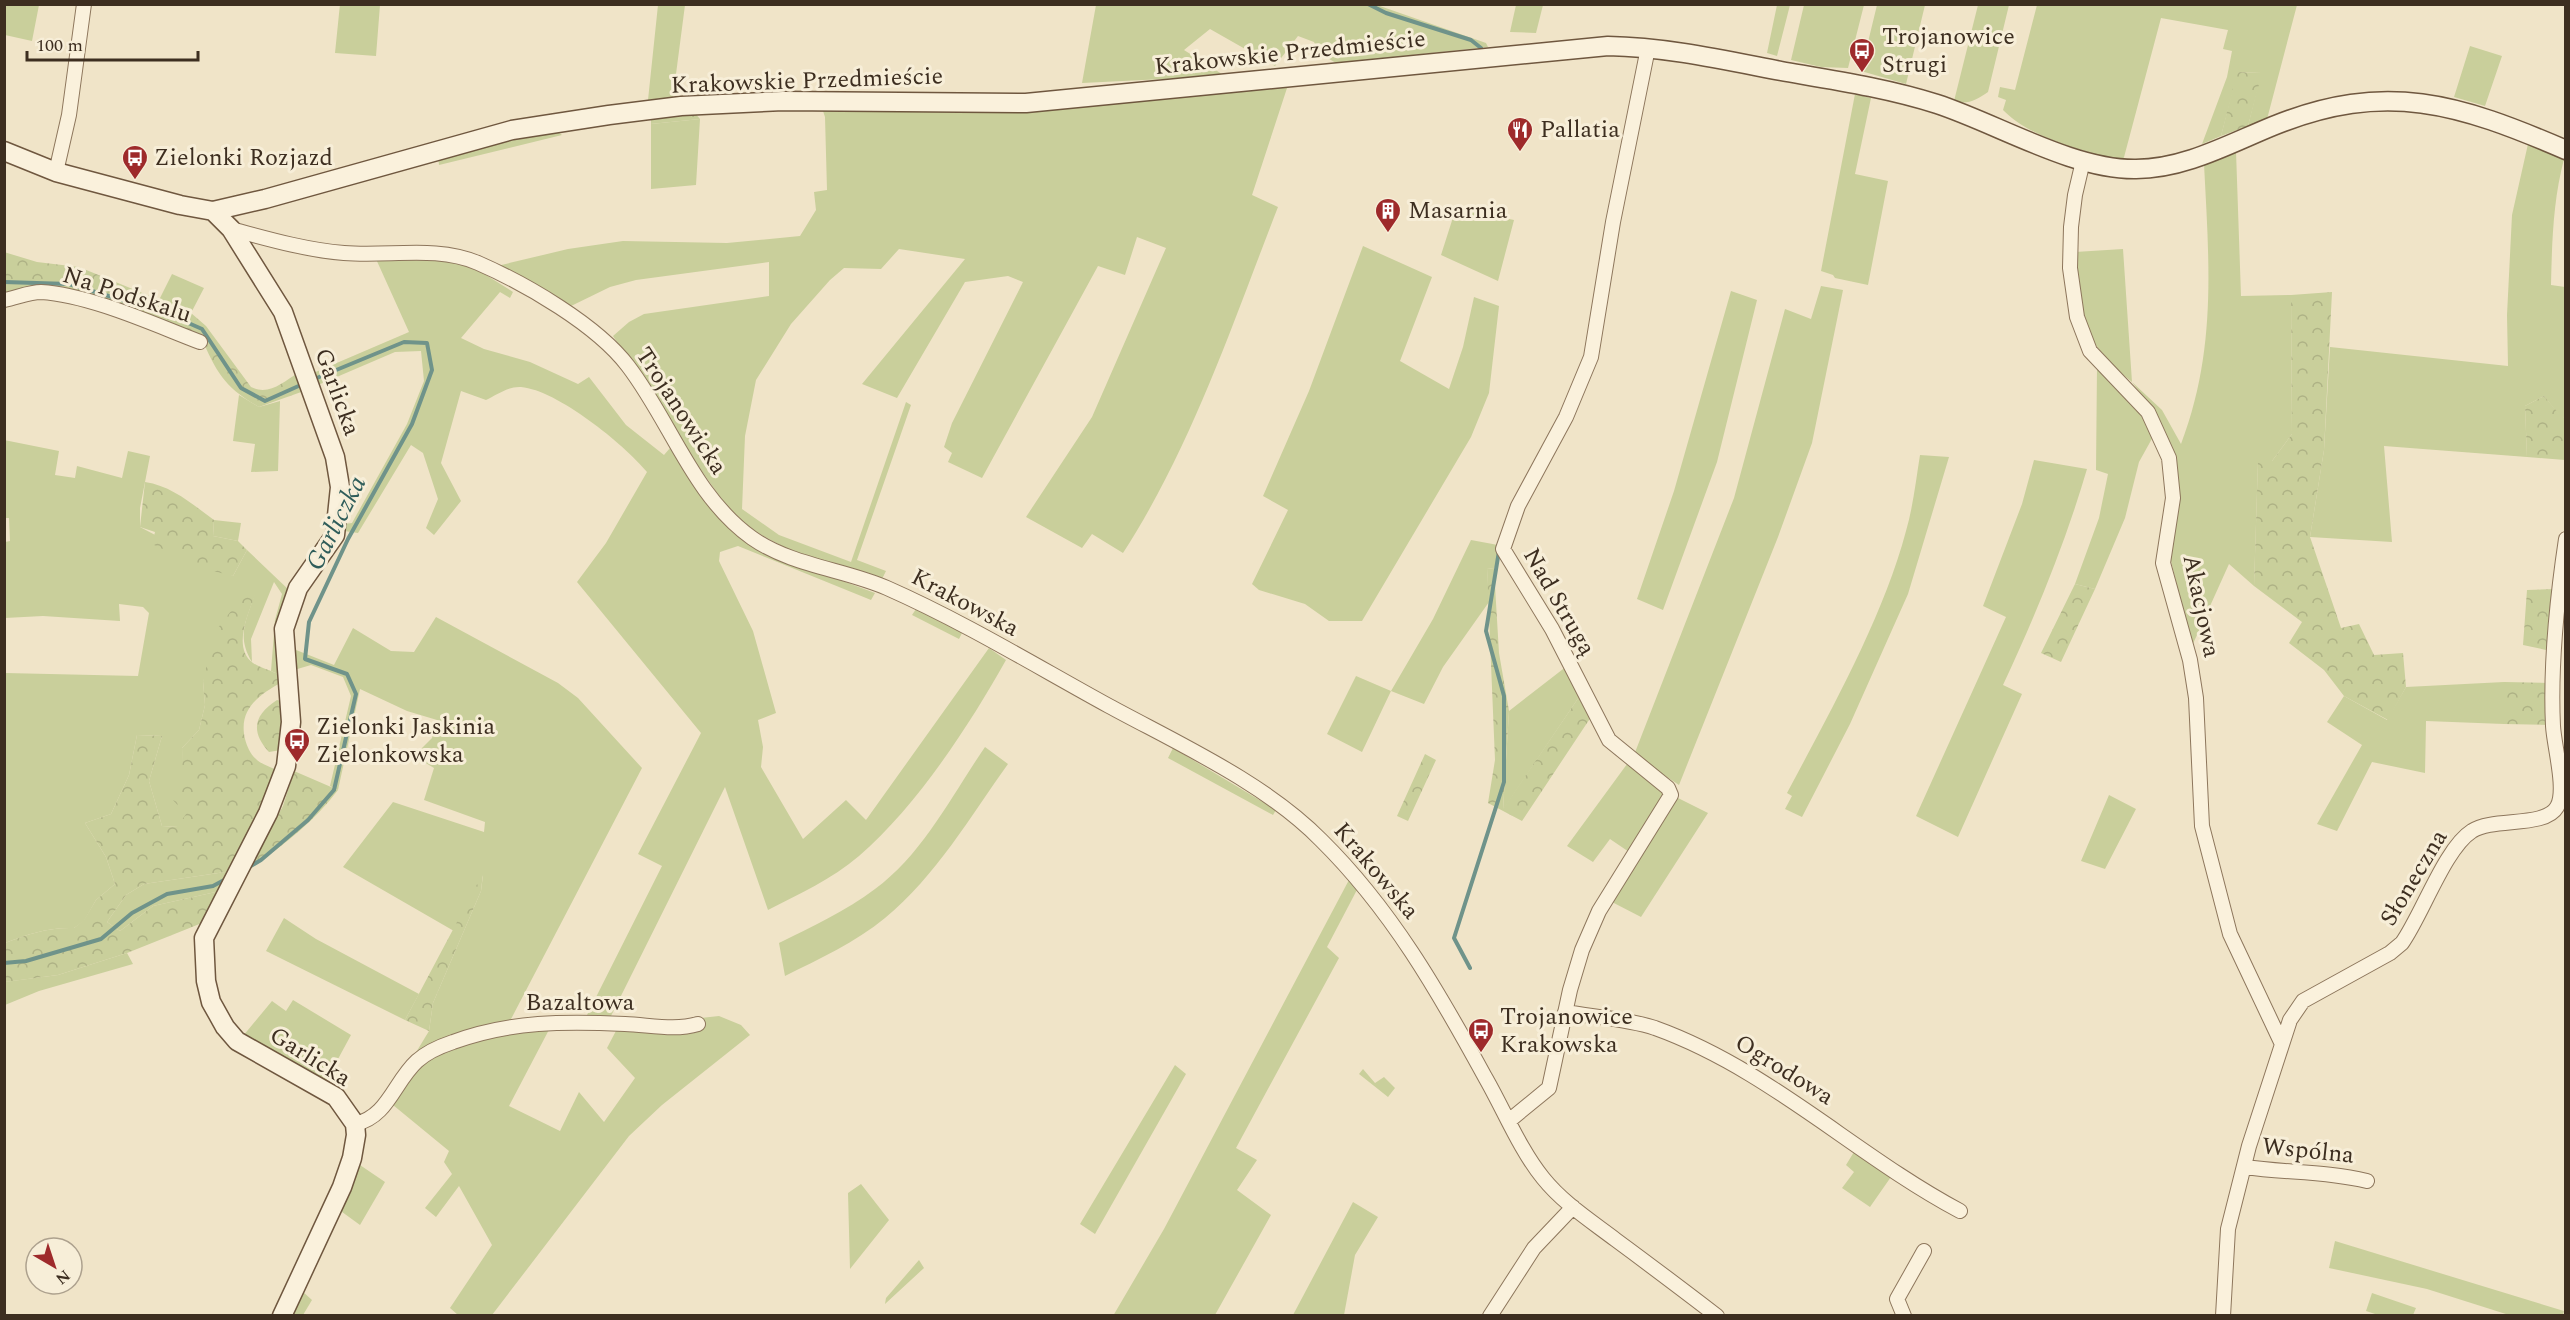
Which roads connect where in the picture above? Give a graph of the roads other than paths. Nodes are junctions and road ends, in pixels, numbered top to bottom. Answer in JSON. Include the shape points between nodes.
{"nodes":[{"id":1,"x":84,"y":4,"type":"edge"},
{"id":2,"x":1648,"y":48,"type":"junction"},
{"id":3,"x":2565,"y":150,"type":"edge"},
{"id":4,"x":4,"y":151,"type":"edge"},
{"id":5,"x":2083,"y":161,"type":"junction"},
{"id":6,"x":56,"y":172,"type":"junction"},
{"id":7,"x":213,"y":211,"type":"junction"},
{"id":8,"x":231,"y":229,"type":"junction"},
{"id":9,"x":4,"y":300,"type":"edge"},
{"id":10,"x":200,"y":342,"type":"dead end"},
{"id":11,"x":2565,"y":539,"type":"edge"},
{"id":12,"x":881,"y":585,"type":"joint"},
{"id":13,"x":1566,"y":1011,"type":"junction"},
{"id":14,"x":698,"y":1024,"type":"dead end"},
{"id":15,"x":2281,"y":1042,"type":"junction"},
{"id":16,"x":1510,"y":1120,"type":"junction"},
{"id":17,"x":354,"y":1124,"type":"junction"},
{"id":18,"x":2245,"y":1167,"type":"junction"},
{"id":19,"x":2367,"y":1181,"type":"dead end"},
{"id":20,"x":1573,"y":1207,"type":"junction"},
{"id":21,"x":1960,"y":1212,"type":"dead end"},
{"id":22,"x":1924,"y":1251,"type":"dead end"},
{"id":23,"x":2226,"y":1314,"type":"edge"},
{"id":24,"x":282,"y":1316,"type":"edge"},
{"id":25,"x":1490,"y":1316,"type":"edge"},
{"id":26,"x":1717,"y":1316,"type":"edge"},
{"id":27,"x":1904,"y":1316,"type":"edge"}],
"edges":[{"from":1,"to":6,"type":"street","via":[[69,115]]},
{"from":2,"to":5,"type":"main road","name":"Krakowskie Przedmieście","via":[[1911,97]]},
{"from":2,"to":7,"type":"main road","name":"Krakowskie Przedmieście","via":[[1577,48],[1026,102],[826,100],[681,106],[512,130]]},
{"from":2,"to":13,"type":"street","name":"Nad Strugą","via":[[1591,357],[1566,417],[1518,506],[1503,549],[1552,629],[1609,740],[1668,788],[1671,795],[1599,911],[1579,958]]},
{"from":3,"to":5,"type":"main road","name":"Krakowskie Przedmieście","via":[[2494,120],[2452,108],[2381,101],[2307,114],[2168,166],[2127,169]]},
{"from":4,"to":6,"type":"main road","name":"Krakowskie Przedmieście"},
{"from":5,"to":15,"type":"street","name":"Akacjowa","via":[[2071,227],[2070,268],[2077,317],[2090,351],[2148,412],[2169,458],[2173,498],[2163,563],[2190,660],[2196,698],[2202,826],[2230,934]]},
{"from":6,"to":7,"type":"main road","name":"Krakowskie Przedmieście"},
{"from":7,"to":8,"type":"main road","name":"Garlicka"},
{"from":8,"to":12,"type":"street","name":"Trojanowicka","via":[[348,254],[456,256],[525,288],[588,327],[617,353],[708,494],[730,520],[751,537],[790,557]]},
{"from":8,"to":17,"type":"main road","name":"Garlicka","via":[[283,312],[335,457],[340,487],[335,535],[298,588],[284,629],[291,723],[288,753],[276,796],[204,938],[206,981],[211,1002],[237,1041],[336,1097]]},
{"from":9,"to":10,"type":"street","name":"Na Podskalu","via":[[38,292],[66,296]]},
{"from":11,"to":15,"type":"street","name":"Słoneczna","via":[[2554,686],[2553,724],[2561,791],[2557,808],[2542,817],[2486,825],[2465,836],[2402,943],[2303,1001]]},
{"from":12,"to":16,"type":"street","name":"Krakowska","via":[[1210,762],[1274,800],[1315,833],[1355,874],[1417,956]]},
{"from":13,"to":16,"type":"street","name":"Nad Strugą","via":[[1549,1088]]},
{"from":13,"to":21,"type":"street","name":"Ogrodowa","via":[[1653,1027],[1731,1061]]},
{"from":14,"to":17,"type":"street","name":"Bazaltowa","via":[[679,1028],[560,1021],[479,1033],[434,1049],[418,1060],[379,1112]]},
{"from":15,"to":18,"type":"street","name":"Słoneczna"},
{"from":16,"to":20,"type":"street","name":"Krakowska","via":[[1542,1178]]},
{"from":17,"to":24,"type":"main road","name":"Garlicka","via":[[352,1158],[342,1187]]},
{"from":18,"to":19,"type":"street","name":"Wspólna","via":[[2337,1174]]},
{"from":18,"to":23,"type":"street","name":"Słoneczna","via":[[2228,1229]]},
{"from":20,"to":25,"type":"street","via":[[1534,1248]]},
{"from":20,"to":26,"type":"street","name":"Krakowska"},
{"from":22,"to":27,"type":"street","via":[[1897,1299]]}]}
